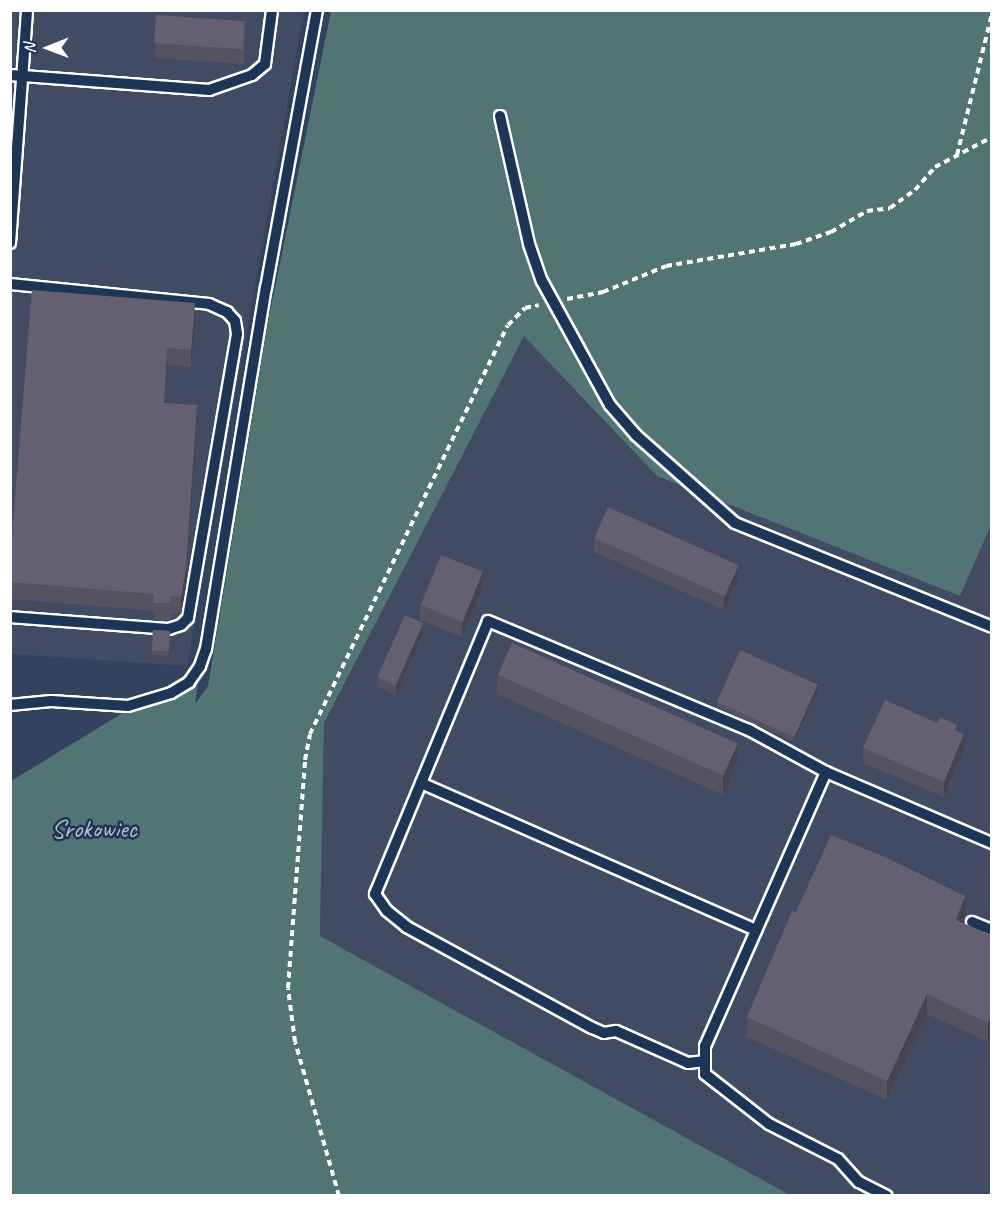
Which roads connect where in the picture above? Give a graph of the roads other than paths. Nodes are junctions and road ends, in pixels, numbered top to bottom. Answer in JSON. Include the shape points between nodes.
{"nodes":[{"id":1,"x":27,"y":10,"type":"edge"},
{"id":2,"x":272,"y":10,"type":"edge"},
{"id":3,"x":316,"y":10,"type":"edge"},
{"id":4,"x":10,"y":75,"type":"edge"},
{"id":5,"x":23,"y":76,"type":"junction"},
{"id":6,"x":500,"y":116,"type":"dead end"},
{"id":7,"x":10,"y":243,"type":"edge"},
{"id":8,"x":10,"y":284,"type":"edge"},
{"id":9,"x":10,"y":616,"type":"edge"},
{"id":10,"x":992,"y":627,"type":"edge"},
{"id":11,"x":10,"y":705,"type":"edge"},
{"id":12,"x":826,"y":772,"type":"junction"},
{"id":13,"x":421,"y":783,"type":"junction"},
{"id":14,"x":992,"y":843,"type":"edge"},
{"id":15,"x":972,"y":922,"type":"dead end"},
{"id":16,"x":756,"y":930,"type":"junction"},
{"id":17,"x":992,"y":930,"type":"edge"},
{"id":18,"x":705,"y":1061,"type":"junction"},
{"id":19,"x":887,"y":1196,"type":"edge"}],
"edges":[{"from":1,"to":5,"type":"lane"},
{"from":2,"to":5,"type":"lane","via":[[265,64],[252,75],[209,90]]},
{"from":3,"to":11,"type":"lane","via":[[200,666],[189,682],[171,693],[128,706],[51,701]]},
{"from":4,"to":5,"type":"lane"},
{"from":5,"to":7,"type":"lane"},
{"from":6,"to":10,"type":"lane","via":[[529,244],[542,281],[610,405],[636,435],[735,523]]},
{"from":8,"to":9,"type":"lane","via":[[209,304],[227,312],[235,321],[237,334],[188,618],[169,629]]},
{"from":12,"to":13,"type":"lane","via":[[750,730],[488,621]]},
{"from":12,"to":14,"type":"lane"},
{"from":12,"to":16,"type":"lane"},
{"from":13,"to":16,"type":"lane"},
{"from":13,"to":18,"type":"lane","via":[[375,894],[387,911],[407,927],[592,1028],[604,1033],[616,1031],[688,1063]]},
{"from":15,"to":17,"type":"lane"},
{"from":16,"to":18,"type":"lane","via":[[705,1046]]},
{"from":18,"to":19,"type":"lane","via":[[705,1074],[769,1124],[838,1159],[859,1182]]}]}
